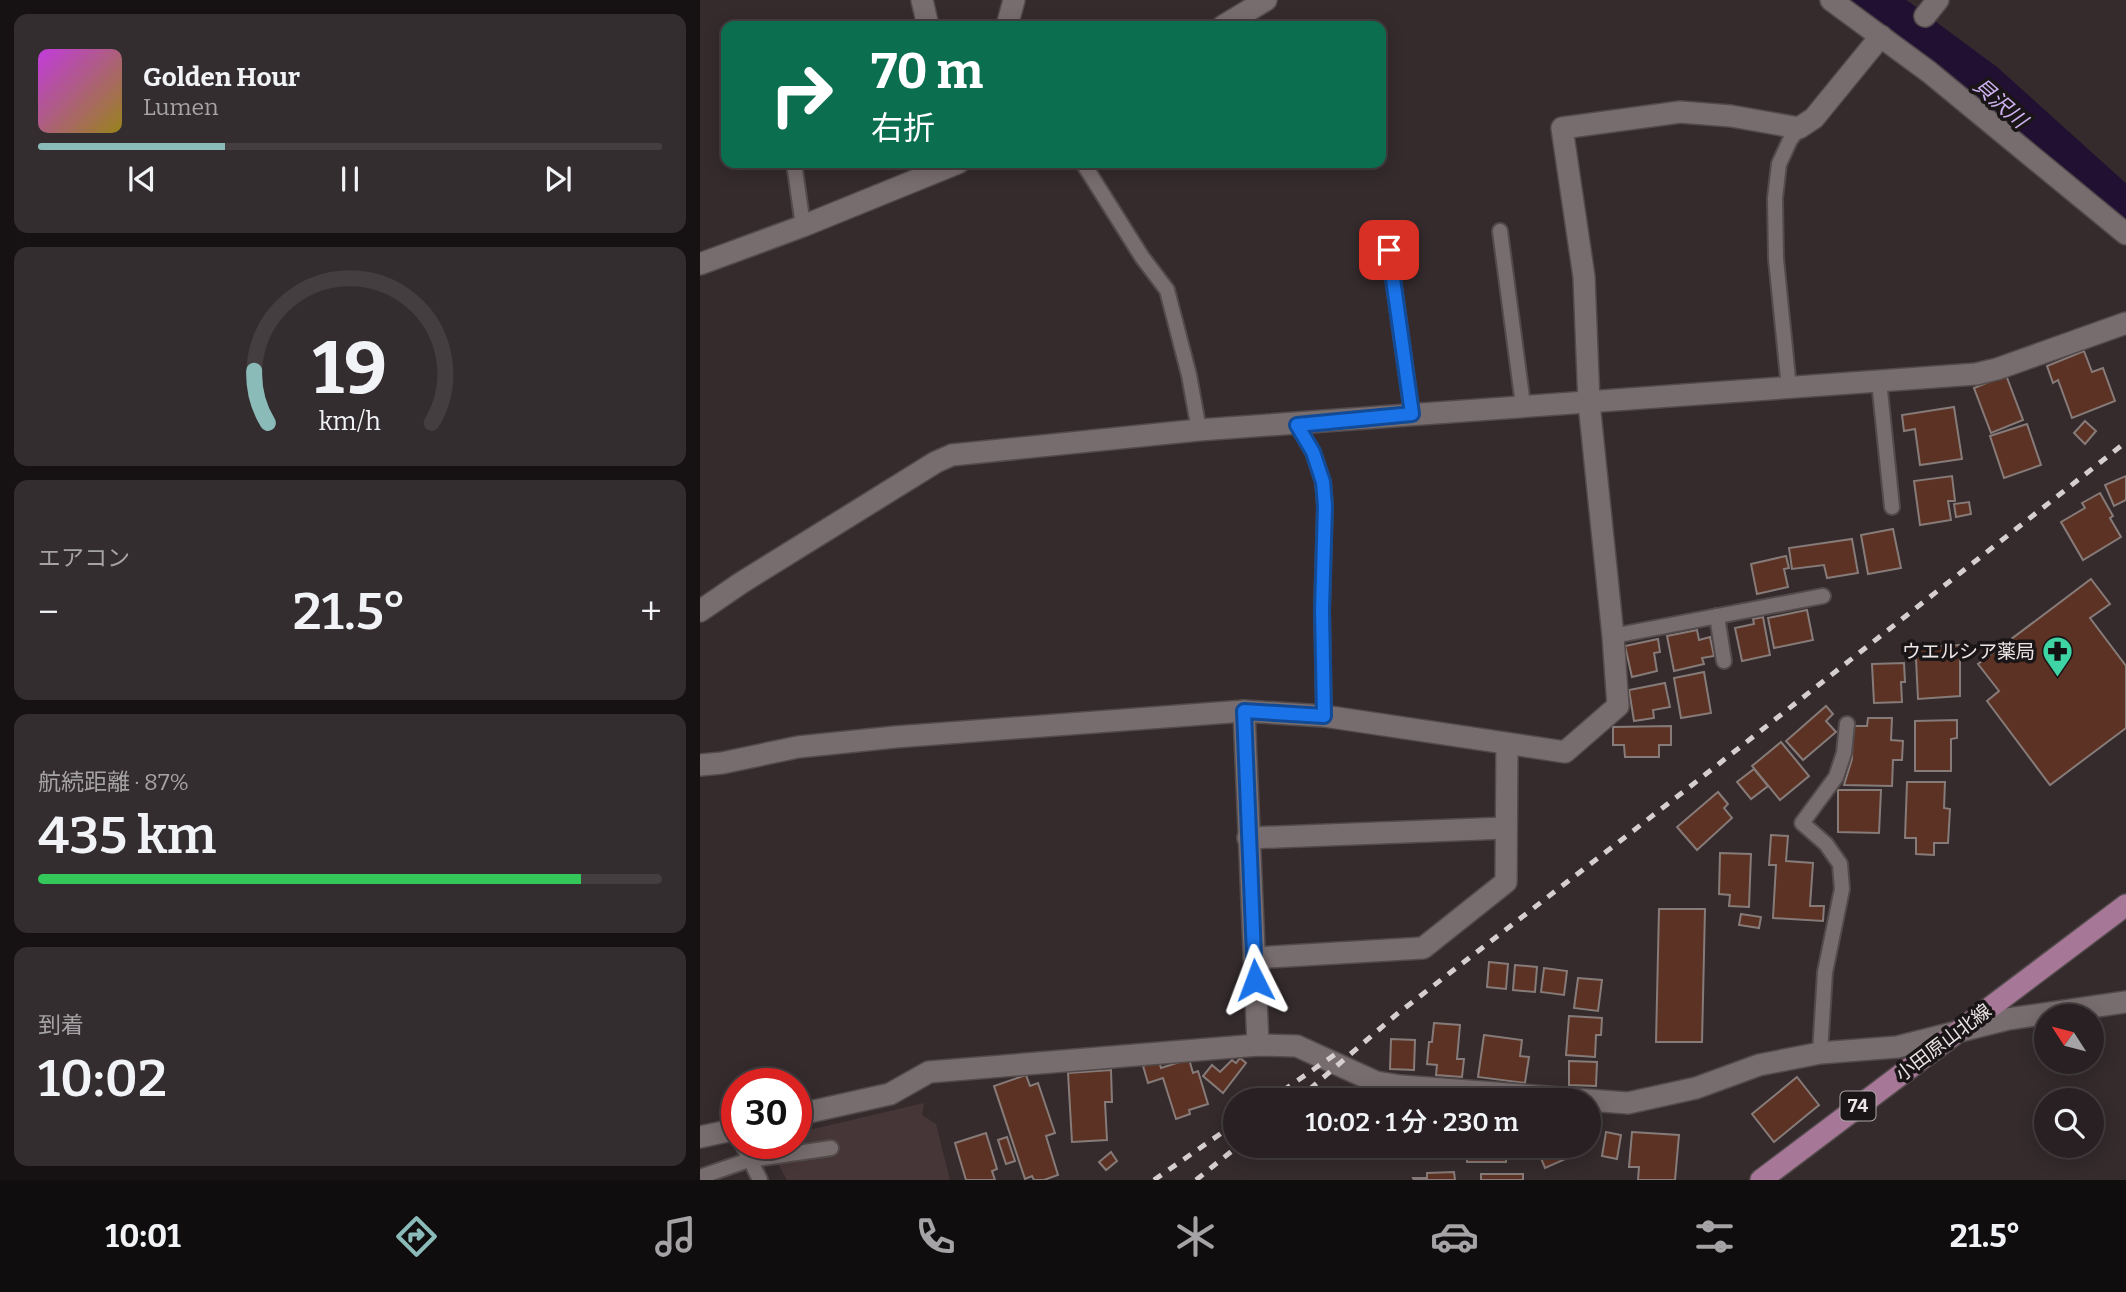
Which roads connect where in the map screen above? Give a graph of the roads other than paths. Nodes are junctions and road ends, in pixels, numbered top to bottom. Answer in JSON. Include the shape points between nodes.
{"nodes":[{"id":1,"x":922,"y":0,"type":"edge"},
{"id":2,"x":1014,"y":0,"type":"edge"},
{"id":3,"x":1266,"y":0,"type":"edge"},
{"id":4,"x":1831,"y":0,"type":"edge"},
{"id":5,"x":927,"y":21,"type":"edge"},
{"id":6,"x":1008,"y":21,"type":"edge"},
{"id":7,"x":1231,"y":21,"type":"edge"},
{"id":8,"x":1881,"y":36,"type":"junction"},
{"id":9,"x":1799,"y":128,"type":"junction"},
{"id":10,"x":795,"y":168,"type":"edge"},
{"id":11,"x":942,"y":168,"type":"edge"},
{"id":12,"x":1086,"y":168,"type":"edge"},
{"id":13,"x":803,"y":226,"type":"junction"},
{"id":14,"x":1500,"y":232,"type":"dead end"},
{"id":15,"x":2126,"y":234,"type":"edge"},
{"id":16,"x":1389,"y":250,"type":"dead end"},
{"id":17,"x":700,"y":264,"type":"edge"},
{"id":18,"x":2126,"y":323,"type":"edge"},
{"id":19,"x":1879,"y":381,"type":"junction"},
{"id":20,"x":1789,"y":388,"type":"junction"},
{"id":21,"x":1589,"y":402,"type":"junction"},
{"id":22,"x":1523,"y":405,"type":"junction"},
{"id":23,"x":1412,"y":414,"type":"junction"},
{"id":24,"x":1297,"y":425,"type":"junction"},
{"id":25,"x":1199,"y":430,"type":"junction"},
{"id":26,"x":1892,"y":507,"type":"dead end"},
{"id":27,"x":1823,"y":596,"type":"dead end"},
{"id":28,"x":700,"y":611,"type":"edge"},
{"id":29,"x":1717,"y":616,"type":"junction"},
{"id":30,"x":1613,"y":636,"type":"junction"},
{"id":31,"x":1724,"y":661,"type":"dead end"},
{"id":32,"x":1244,"y":711,"type":"junction"},
{"id":33,"x":1324,"y":716,"type":"junction"},
{"id":34,"x":1847,"y":724,"type":"dead end"},
{"id":35,"x":1507,"y":745,"type":"junction"},
{"id":36,"x":700,"y":765,"type":"edge"},
{"id":37,"x":1506,"y":828,"type":"junction"},
{"id":38,"x":1248,"y":838,"type":"junction"},
{"id":39,"x":2126,"y":905,"type":"edge"},
{"id":40,"x":1254,"y":958,"type":"junction"},
{"id":41,"x":2126,"y":1002,"type":"edge"},
{"id":42,"x":1955,"y":1032,"type":"junction"},
{"id":43,"x":1258,"y":1045,"type":"junction"},
{"id":44,"x":1820,"y":1053,"type":"junction"},
{"id":45,"x":812,"y":1111,"type":"edge"},
{"id":46,"x":721,"y":1132,"type":"edge"},
{"id":47,"x":700,"y":1137,"type":"edge"},
{"id":48,"x":831,"y":1148,"type":"dead end"},
{"id":49,"x":749,"y":1160,"type":"junction"},
{"id":50,"x":705,"y":1177,"type":"edge"},
{"id":51,"x":760,"y":1180,"type":"edge"},
{"id":52,"x":1761,"y":1180,"type":"edge"}],
"edges":[{"from":1,"to":5,"type":"street"},
{"from":2,"to":6,"type":"street"},
{"from":3,"to":7,"type":"street"},
{"from":4,"to":8,"type":"street"},
{"from":8,"to":9,"type":"street","via":[[1814,118]]},
{"from":8,"to":15,"type":"street"},
{"from":9,"to":20,"type":"lane","via":[[1779,164],[1775,198]]},
{"from":9,"to":21,"type":"street","via":[[1680,112],[1562,128],[1584,276]]},
{"from":10,"to":13,"type":"lane"},
{"from":11,"to":13,"type":"street"},
{"from":12,"to":25,"type":"lane","via":[[1167,290]]},
{"from":13,"to":17,"type":"street"},
{"from":14,"to":22,"type":"lane"},
{"from":16,"to":23,"type":"lane"},
{"from":18,"to":19,"type":"street","via":[[1976,374]]},
{"from":19,"to":20,"type":"street"},
{"from":19,"to":26,"type":"lane"},
{"from":20,"to":21,"type":"street"},
{"from":21,"to":22,"type":"street"},
{"from":21,"to":30,"type":"street"},
{"from":22,"to":23,"type":"street"},
{"from":23,"to":24,"type":"street"},
{"from":24,"to":25,"type":"street"},
{"from":24,"to":33,"type":"lane","via":[[1323,482]]},
{"from":25,"to":28,"type":"street","via":[[952,455]]},
{"from":27,"to":29,"type":"lane"},
{"from":29,"to":30,"type":"lane"},
{"from":29,"to":31,"type":"lane"},
{"from":30,"to":35,"type":"street","via":[[1618,706],[1565,752]]},
{"from":32,"to":33,"type":"street"},
{"from":32,"to":36,"type":"street","via":[[895,737],[798,747]]},
{"from":32,"to":38,"type":"street"},
{"from":33,"to":35,"type":"street"},
{"from":34,"to":44,"type":"lane","via":[[1836,777],[1802,823],[1840,864],[1842,889],[1825,972]]},
{"from":35,"to":37,"type":"street"},
{"from":37,"to":38,"type":"street"},
{"from":37,"to":40,"type":"street","via":[[1506,882],[1423,948]]},
{"from":38,"to":40,"type":"street"},
{"from":39,"to":42,"type":"main road","name":"小田原山北線","number":"74"},
{"from":40,"to":43,"type":"street"},
{"from":41,"to":42,"type":"street","via":[[2008,1019]]},
{"from":42,"to":44,"type":"street","via":[[1897,1047]]},
{"from":42,"to":52,"type":"main road","name":"小田原山北線","number":"74"},
{"from":43,"to":44,"type":"street","via":[[1297,1046],[1376,1082],[1401,1086],[1628,1103],[1696,1088],[1759,1065]]},
{"from":43,"to":45,"type":"street","via":[[929,1072],[890,1094]]},
{"from":46,"to":47,"type":"street"},
{"from":48,"to":49,"type":"lane"},
{"from":49,"to":50,"type":"lane"},
{"from":49,"to":51,"type":"lane"}]}
